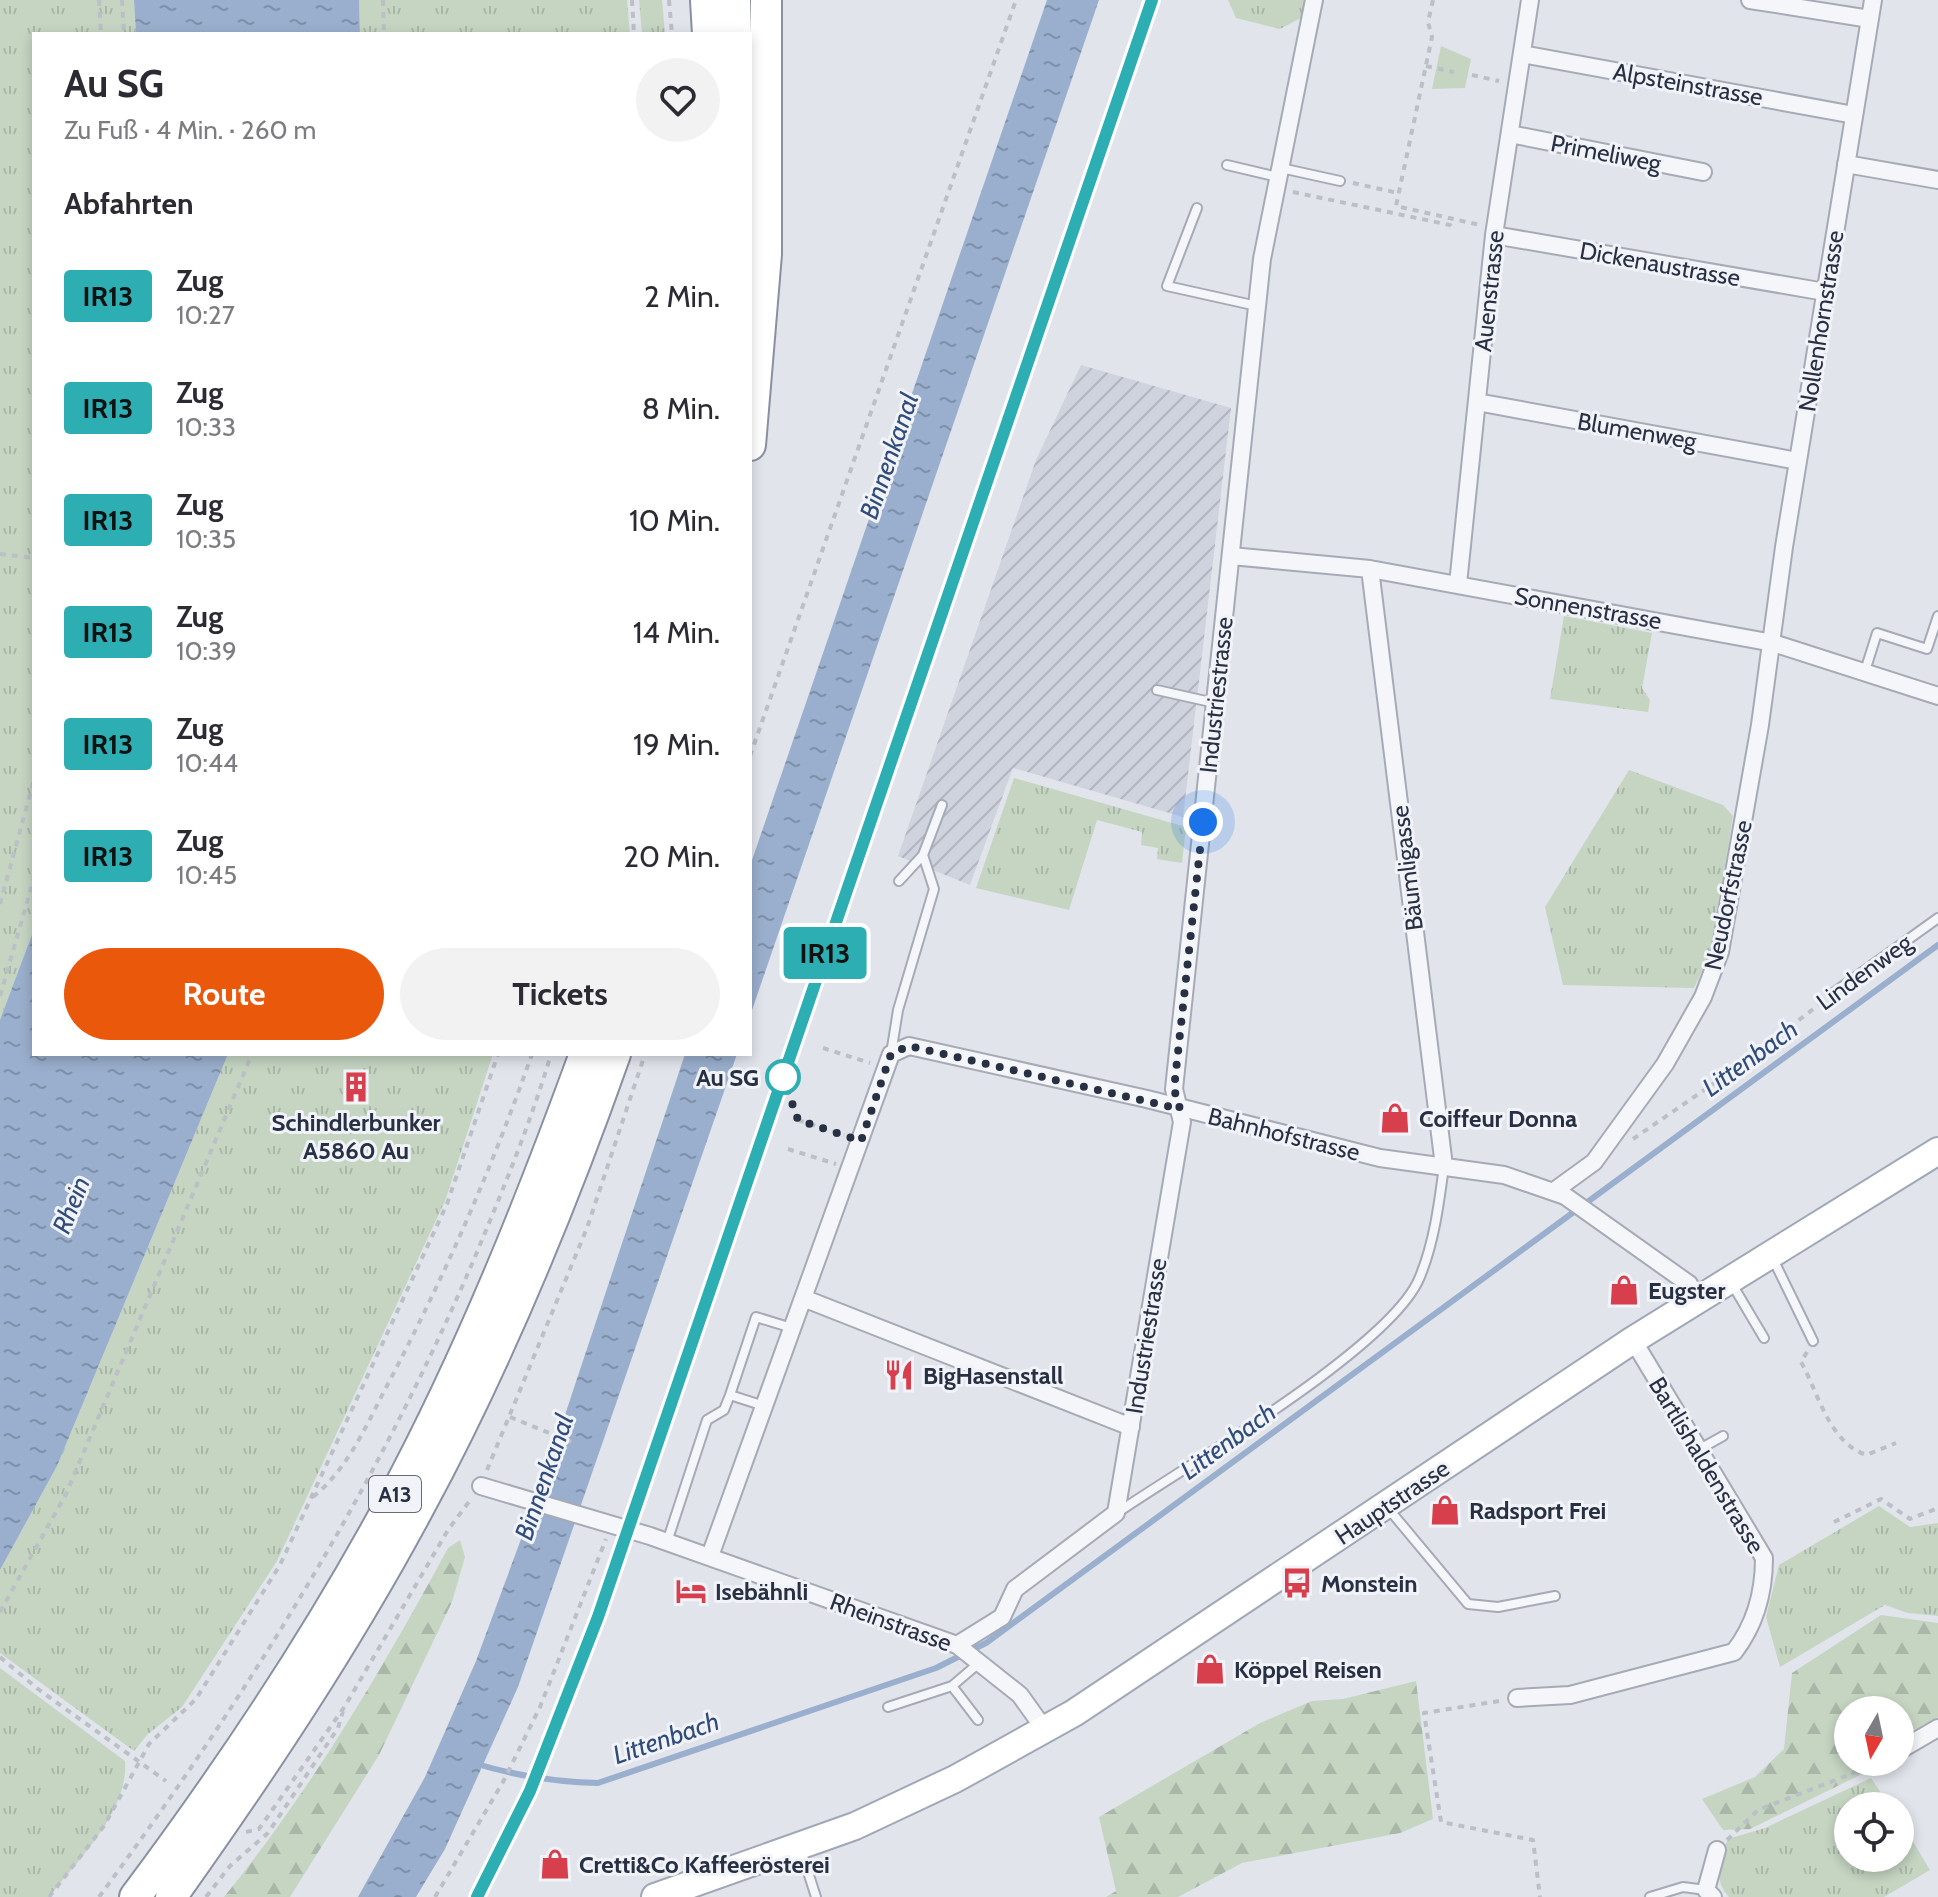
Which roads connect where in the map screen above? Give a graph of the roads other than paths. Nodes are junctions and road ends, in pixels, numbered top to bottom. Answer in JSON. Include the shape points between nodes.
{"nodes":[{"id":1,"x":706,"y":0,"type":"edge"},
{"id":2,"x":735,"y":0,"type":"edge"},
{"id":3,"x":1314,"y":0,"type":"edge"},
{"id":4,"x":1530,"y":0,"type":"edge"},
{"id":5,"x":1750,"y":0,"type":"edge"},
{"id":6,"x":1873,"y":0,"type":"edge"},
{"id":7,"x":770,"y":8,"type":"edge"},
{"id":8,"x":1870,"y":19,"type":"junction"},
{"id":9,"x":708,"y":32,"type":"edge"},
{"id":10,"x":736,"y":32,"type":"edge"},
{"id":11,"x":1522,"y":54,"type":"junction"},
{"id":12,"x":1854,"y":115,"type":"junction"},
{"id":13,"x":1510,"y":134,"type":"junction"},
{"id":14,"x":1846,"y":164,"type":"junction"},
{"id":15,"x":1227,"y":165,"type":"dead end"},
{"id":16,"x":1280,"y":172,"type":"junction"},
{"id":17,"x":1703,"y":172,"type":"dead end"},
{"id":18,"x":1938,"y":180,"type":"edge"},
{"id":19,"x":1340,"y":181,"type":"road end"},
{"id":20,"x":1197,"y":208,"type":"dead end"},
{"id":21,"x":1495,"y":232,"type":"junction"},
{"id":22,"x":1825,"y":292,"type":"junction"},
{"id":23,"x":1257,"y":306,"type":"junction"},
{"id":24,"x":1477,"y":402,"type":"junction"},
{"id":25,"x":752,"y":421,"type":"edge"},
{"id":26,"x":1798,"y":461,"type":"junction"},
{"id":27,"x":1231,"y":556,"type":"junction"},
{"id":28,"x":1370,"y":569,"type":"junction"},
{"id":29,"x":1458,"y":584,"type":"junction"},
{"id":30,"x":1938,"y":616,"type":"edge"},
{"id":31,"x":1773,"y":643,"type":"junction"},
{"id":32,"x":1865,"y":671,"type":"junction"},
{"id":33,"x":1157,"y":690,"type":"dead end"},
{"id":34,"x":1938,"y":696,"type":"edge"},
{"id":35,"x":1215,"y":703,"type":"junction"},
{"id":36,"x":942,"y":805,"type":"dead end"},
{"id":37,"x":923,"y":855,"type":"junction"},
{"id":38,"x":899,"y":881,"type":"dead end"},
{"id":39,"x":1938,"y":918,"type":"edge"},
{"id":40,"x":1832,"y":994,"type":"road end"},
{"id":41,"x":891,"y":1054,"type":"junction"},
{"id":42,"x":584,"y":1056,"type":"edge"},
{"id":43,"x":614,"y":1056,"type":"edge"},
{"id":44,"x":1180,"y":1109,"type":"junction"},
{"id":45,"x":1938,"y":1151,"type":"edge"},
{"id":46,"x":1444,"y":1166,"type":"junction"},
{"id":47,"x":1560,"y":1194,"type":"junction"},
{"id":48,"x":1771,"y":1255,"type":"junction"},
{"id":49,"x":1729,"y":1280,"type":"junction"},
{"id":50,"x":803,"y":1298,"type":"junction"},
{"id":51,"x":1698,"y":1299,"type":"junction"},
{"id":52,"x":792,"y":1329,"type":"junction"},
{"id":53,"x":1764,"y":1338,"type":"dead end"},
{"id":54,"x":1633,"y":1340,"type":"junction"},
{"id":55,"x":1813,"y":1341,"type":"road end"},
{"id":56,"x":730,"y":1395,"type":"junction"},
{"id":57,"x":764,"y":1406,"type":"junction"},
{"id":58,"x":1131,"y":1427,"type":"junction"},
{"id":59,"x":1723,"y":1436,"type":"dead end"},
{"id":60,"x":1698,"y":1450,"type":"junction"},
{"id":61,"x":481,"y":1486,"type":"road end"},
{"id":62,"x":1387,"y":1506,"type":"junction"},
{"id":63,"x":1116,"y":1513,"type":"junction"},
{"id":64,"x":667,"y":1542,"type":"junction"},
{"id":65,"x":710,"y":1556,"type":"junction"},
{"id":66,"x":1555,"y":1596,"type":"dead end"},
{"id":67,"x":957,"y":1645,"type":"junction"},
{"id":68,"x":979,"y":1662,"type":"junction"},
{"id":69,"x":952,"y":1686,"type":"junction"},
{"id":70,"x":1517,"y":1698,"type":"road end"},
{"id":71,"x":888,"y":1707,"type":"dead end"},
{"id":72,"x":978,"y":1720,"type":"dead end"},
{"id":73,"x":1938,"y":1728,"type":"edge"},
{"id":74,"x":1045,"y":1730,"type":"junction"},
{"id":75,"x":1914,"y":1742,"type":"edge"},
{"id":76,"x":799,"y":1846,"type":"junction"},
{"id":77,"x":1717,"y":1850,"type":"road end"},
{"id":78,"x":1709,"y":1893,"type":"edge"},
{"id":79,"x":135,"y":1897,"type":"edge"},
{"id":80,"x":171,"y":1897,"type":"edge"},
{"id":81,"x":655,"y":1897,"type":"edge"},
{"id":82,"x":816,"y":1897,"type":"edge"},
{"id":83,"x":1650,"y":1897,"type":"edge"}],
"edges":[{"from":1,"to":9,"type":"highway"},
{"from":2,"to":10,"type":"highway"},
{"from":3,"to":16,"type":"street","name":"Industriestrasse"},
{"from":4,"to":11,"type":"street","name":"Auenstrasse"},
{"from":5,"to":8,"type":"street"},
{"from":6,"to":8,"type":"street","name":"Nollenhornstrasse"},
{"from":7,"to":25,"type":"highway","via":[[766,254]]},
{"from":8,"to":12,"type":"street","name":"Nollenhornstrasse"},
{"from":11,"to":12,"type":"street","name":"Alpsteinstrasse"},
{"from":11,"to":13,"type":"street","name":"Auenstrasse"},
{"from":12,"to":14,"type":"street","name":"Nollenhornstrasse"},
{"from":13,"to":17,"type":"street","name":"Primeliweg"},
{"from":13,"to":21,"type":"street","name":"Auenstrasse"},
{"from":14,"to":18,"type":"street"},
{"from":14,"to":22,"type":"street","name":"Nollenhornstrasse"},
{"from":15,"to":16,"type":"lane"},
{"from":16,"to":19,"type":"lane"},
{"from":16,"to":23,"type":"street","name":"Industriestrasse"},
{"from":20,"to":23,"type":"lane","via":[[1167,286]]},
{"from":21,"to":22,"type":"street","name":"Dickenaustrasse"},
{"from":21,"to":24,"type":"street","name":"Auenstrasse"},
{"from":22,"to":26,"type":"street","name":"Nollenhornstrasse"},
{"from":23,"to":27,"type":"street","name":"Industriestrasse"},
{"from":24,"to":26,"type":"street","name":"Blumenweg"},
{"from":24,"to":29,"type":"street","name":"Auenstrasse"},
{"from":26,"to":31,"type":"street","name":"Nollenhornstrasse"},
{"from":27,"to":28,"type":"street","name":"Sonnenstrasse"},
{"from":27,"to":35,"type":"street","name":"Industriestrasse"},
{"from":28,"to":29,"type":"street","name":"Sonnenstrasse"},
{"from":28,"to":46,"type":"street","name":"Bäumligasse"},
{"from":29,"to":31,"type":"street","name":"Sonnenstrasse"},
{"from":30,"to":32,"type":"lane","via":[[1927,649],[1877,633]]},
{"from":31,"to":32,"type":"street","name":"Sonnenstrasse"},
{"from":31,"to":47,"type":"street","name":"Neudorfstrasse","via":[[1720,952],[1703,997],[1665,1064],[1594,1162]]},
{"from":32,"to":34,"type":"street","name":"Sonnenstrasse"},
{"from":33,"to":35,"type":"lane"},
{"from":35,"to":44,"type":"street","name":"Industriestrasse","via":[[1174,1089]]},
{"from":36,"to":37,"type":"lane"},
{"from":37,"to":38,"type":"lane"},
{"from":37,"to":41,"type":"lane","via":[[934,889],[898,1010]]},
{"from":39,"to":40,"type":"lane","name":"Lindenweg"},
{"from":41,"to":44,"type":"street","name":"Bahnhofstrasse","via":[[909,1046]]},
{"from":41,"to":50,"type":"street"},
{"from":42,"to":79,"type":"highway","number":"A13","via":[[495,1284],[394,1497],[215,1790]]},
{"from":43,"to":80,"type":"highway","number":"A13","via":[[567,1189],[419,1509],[289,1728]]},
{"from":44,"to":46,"type":"street","name":"Bahnhofstrasse","via":[[1380,1158]]},
{"from":44,"to":58,"type":"street","name":"Industriestrasse"},
{"from":45,"to":48,"type":"main road","name":"Hauptstrasse"},
{"from":46,"to":47,"type":"street","name":"Bahnhofstrasse","via":[[1504,1175]]},
{"from":46,"to":63,"type":"lane","via":[[1419,1279],[1382,1328],[1306,1386]]},
{"from":47,"to":51,"type":"street","name":"Bahnhofstrasse","via":[[1689,1284]]},
{"from":48,"to":49,"type":"main road","name":"Hauptstrasse"},
{"from":48,"to":55,"type":"lane"},
{"from":49,"to":51,"type":"main road","name":"Hauptstrasse"},
{"from":49,"to":53,"type":"lane"},
{"from":50,"to":52,"type":"street"},
{"from":50,"to":58,"type":"street"},
{"from":51,"to":54,"type":"main road","name":"Hauptstrasse"},
{"from":52,"to":56,"type":"lane","via":[[756,1317]]},
{"from":52,"to":57,"type":"street"},
{"from":54,"to":60,"type":"street","name":"Bartlishaldenstrasse"},
{"from":54,"to":62,"type":"main road","name":"Hauptstrasse"},
{"from":56,"to":57,"type":"lane"},
{"from":56,"to":64,"type":"lane","via":[[724,1410],[707,1420]]},
{"from":57,"to":65,"type":"street"},
{"from":58,"to":63,"type":"street","name":"Industriestrasse"},
{"from":59,"to":60,"type":"lane"},
{"from":60,"to":70,"type":"street","name":"Bartlishaldenstrasse","via":[[1764,1558],[1764,1581],[1750,1631],[1734,1652],[1586,1692]]},
{"from":61,"to":64,"type":"street","name":"Rheinstrasse"},
{"from":62,"to":66,"type":"lane","via":[[1468,1604],[1498,1607]]},
{"from":62,"to":74,"type":"main road","name":"Hauptstrasse"},
{"from":63,"to":67,"type":"street","via":[[1015,1589],[1002,1617]]},
{"from":64,"to":65,"type":"street","name":"Rheinstrasse"},
{"from":65,"to":67,"type":"street","name":"Rheinstrasse"},
{"from":67,"to":68,"type":"street","name":"Rheinstrasse"},
{"from":68,"to":69,"type":"lane"},
{"from":68,"to":74,"type":"street","name":"Rheinstrasse","via":[[1020,1695]]},
{"from":69,"to":71,"type":"lane"},
{"from":69,"to":72,"type":"lane"},
{"from":73,"to":75,"type":"street"},
{"from":74,"to":76,"type":"main road","name":"Hauptstrasse","via":[[903,1804]]},
{"from":76,"to":81,"type":"main road","name":"Hauptstrasse"},
{"from":76,"to":82,"type":"lane"},
{"from":77,"to":78,"type":"street"},
{"from":78,"to":83,"type":"lane","via":[[1683,1887]]}]}
